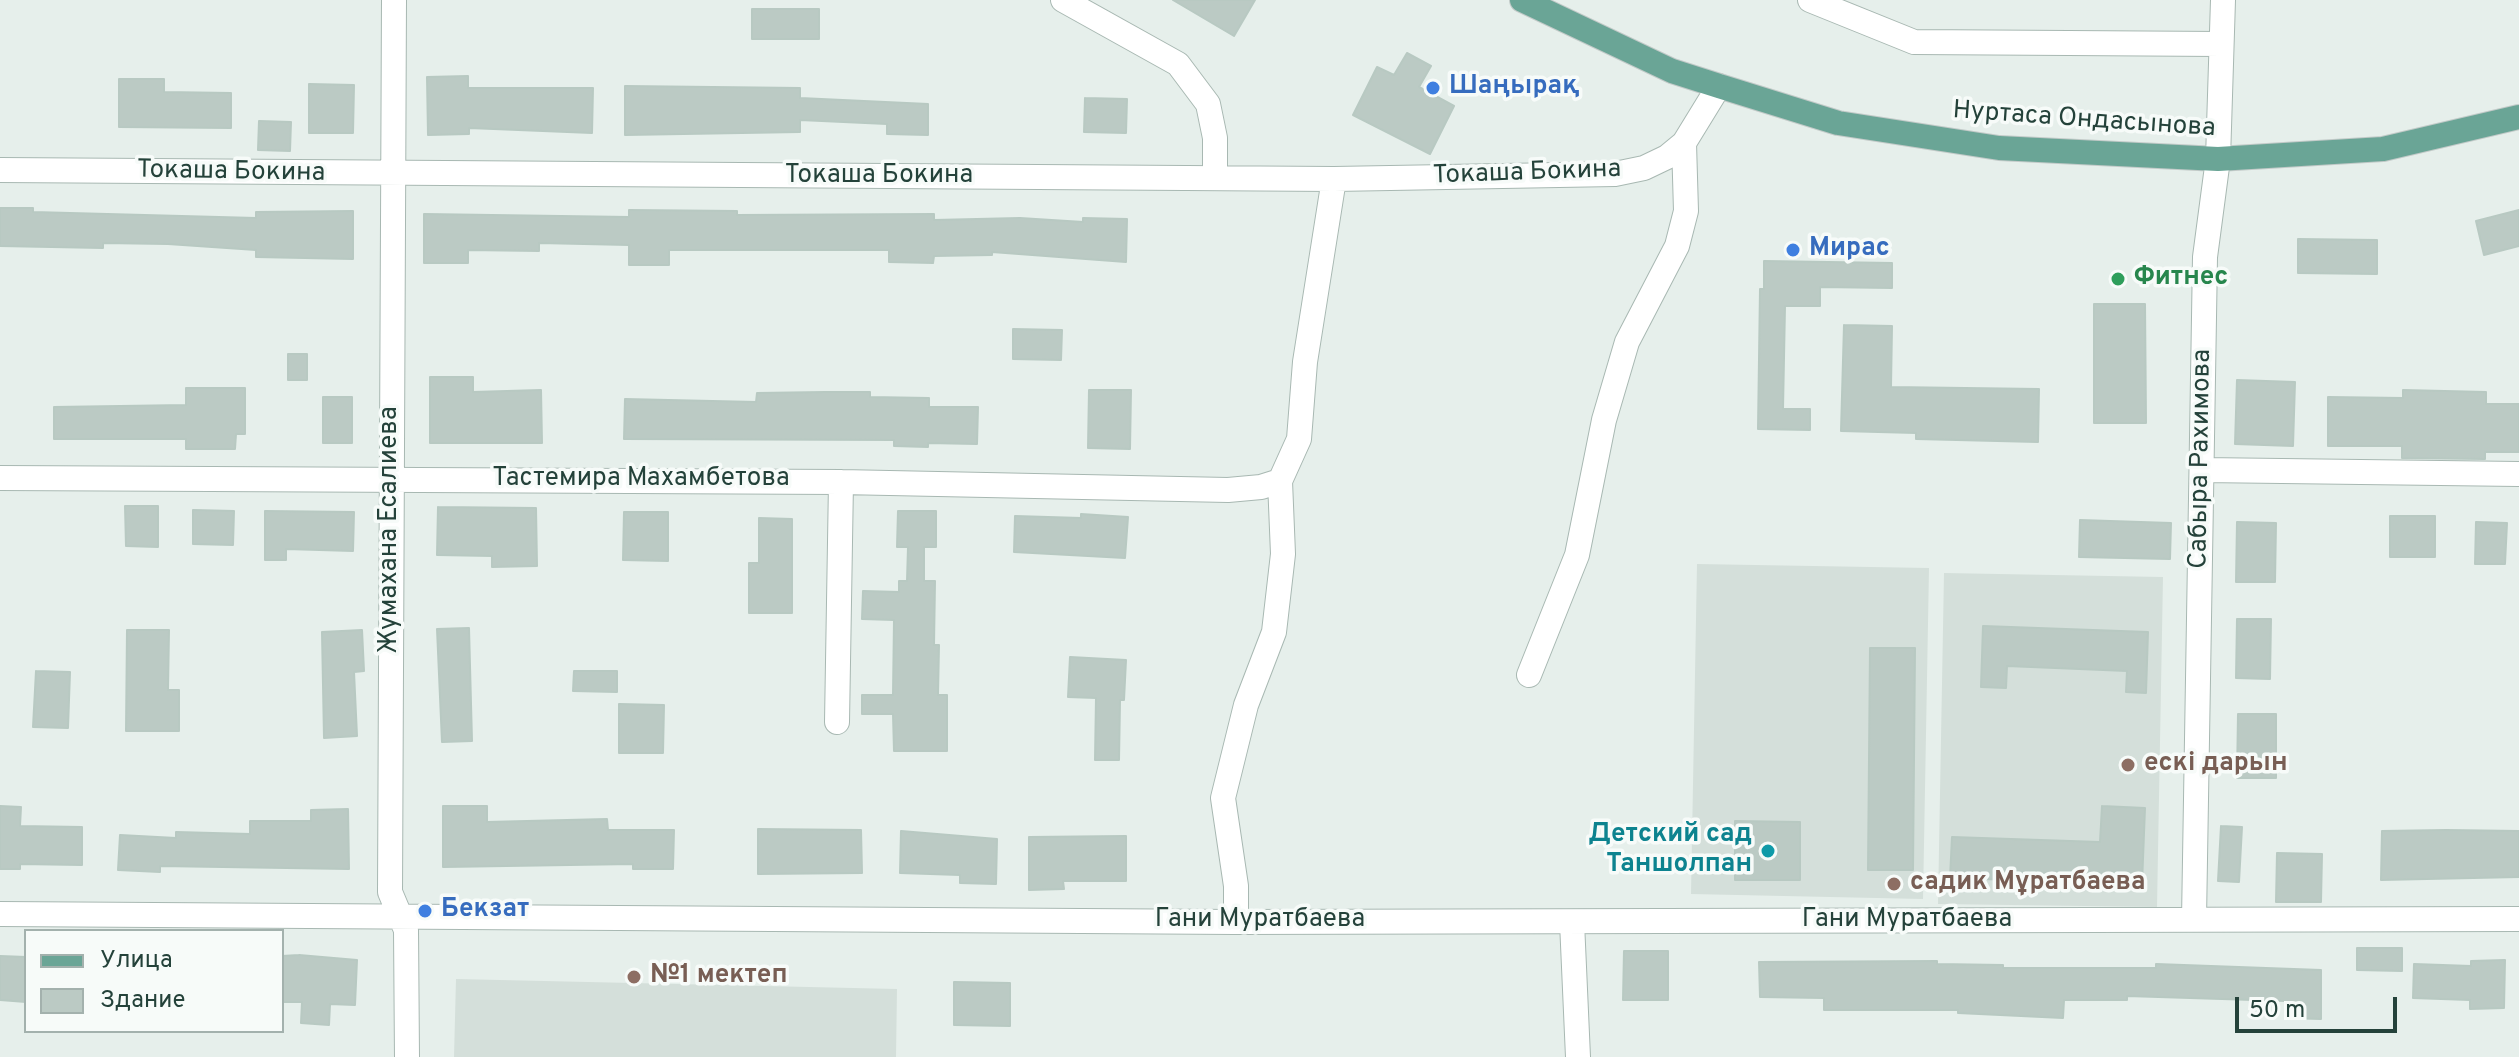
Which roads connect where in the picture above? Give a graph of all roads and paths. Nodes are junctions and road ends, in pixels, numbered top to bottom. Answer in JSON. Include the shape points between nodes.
{"nodes":[{"id":1,"x":394,"y":0,"type":"edge"},
{"id":2,"x":1063,"y":0,"type":"edge"},
{"id":3,"x":1522,"y":0,"type":"edge"},
{"id":4,"x":1810,"y":0,"type":"edge"},
{"id":5,"x":2223,"y":0,"type":"edge"},
{"id":6,"x":2221,"y":44,"type":"junction"},
{"id":7,"x":1719,"y":86,"type":"junction"},
{"id":8,"x":2519,"y":117,"type":"edge"},
{"id":9,"x":1684,"y":143,"type":"junction"},
{"id":10,"x":2218,"y":159,"type":"junction"},
{"id":11,"x":0,"y":170,"type":"edge"},
{"id":12,"x":394,"y":175,"type":"junction"},
{"id":13,"x":1215,"y":178,"type":"junction"},
{"id":14,"x":1334,"y":179,"type":"junction"},
{"id":15,"x":2203,"y":470,"type":"junction"},
{"id":16,"x":2519,"y":474,"type":"edge"},
{"id":17,"x":0,"y":478,"type":"edge"},
{"id":18,"x":391,"y":478,"type":"junction"},
{"id":19,"x":1280,"y":481,"type":"junction"},
{"id":20,"x":841,"y":482,"type":"junction"},
{"id":21,"x":1529,"y":675,"type":"dead end"},
{"id":22,"x":837,"y":722,"type":"dead end"},
{"id":23,"x":0,"y":914,"type":"edge"},
{"id":24,"x":397,"y":915,"type":"junction"},
{"id":25,"x":2194,"y":919,"type":"junction"},
{"id":26,"x":2519,"y":919,"type":"edge"},
{"id":27,"x":1236,"y":922,"type":"junction"},
{"id":28,"x":1572,"y":922,"type":"junction"},
{"id":29,"x":407,"y":1057,"type":"edge"},
{"id":30,"x":1578,"y":1057,"type":"edge"}],
"edges":[{"from":1,"to":12,"type":"street","name":"Жумахана Есалиева"},
{"from":2,"to":13,"type":"street","via":[[1178,64],[1208,104]]},
{"from":3,"to":7,"type":"main road","name":"Нуртаса Ондасынова","via":[[1672,71]]},
{"from":4,"to":6,"type":"street","via":[[1914,42]]},
{"from":5,"to":6,"type":"street","name":"Сабыра Рахимова"},
{"from":6,"to":10,"type":"street","name":"Сабыра Рахимова"},
{"from":7,"to":9,"type":"street","name":"Токаша Бокина"},
{"from":7,"to":10,"type":"main road","name":"Нуртаса Ондасынова","via":[[1838,123],[1953,142]]},
{"from":8,"to":10,"type":"main road","name":"Нуртаса Ондасынова","via":[[2383,149]]},
{"from":9,"to":14,"type":"street","name":"Токаша Бокина","via":[[1644,168],[1615,174]]},
{"from":9,"to":21,"type":"street","via":[[1686,211],[1677,246],[1627,342],[1604,420],[1577,555]]},
{"from":10,"to":15,"type":"street","name":"Сабыра Рахимова","via":[[2205,257]]},
{"from":11,"to":12,"type":"street","name":"Токаша Бокина"},
{"from":12,"to":13,"type":"street","name":"Токаша Бокина"},
{"from":12,"to":18,"type":"street","name":"Жумахана Есалиева"},
{"from":13,"to":14,"type":"street","name":"Токаша Бокина"},
{"from":14,"to":19,"type":"street","via":[[1305,362],[1299,439]]},
{"from":15,"to":16,"type":"street"},
{"from":15,"to":25,"type":"street","name":"Сабыра Рахимова"},
{"from":17,"to":18,"type":"street","name":"Тастемира Махамбетова"},
{"from":18,"to":20,"type":"street","name":"Тастемира Махамбетова"},
{"from":18,"to":24,"type":"street","name":"Жумахана Есалиева","via":[[390,892]]},
{"from":19,"to":20,"type":"street","name":"Тастемира Махамбетова","via":[[1228,490]]},
{"from":19,"to":27,"type":"street","via":[[1283,554],[1274,632],[1246,705],[1223,798]]},
{"from":20,"to":22,"type":"street"},
{"from":23,"to":24,"type":"street","name":"Гани Муратбаева"},
{"from":24,"to":27,"type":"street","name":"Гани Муратбаева"},
{"from":24,"to":29,"type":"street","name":"Жумахана Есалиева","via":[[406,930]]},
{"from":25,"to":26,"type":"street","name":"Гани Муратбаева"},
{"from":25,"to":28,"type":"street","name":"Гани Муратбаева"},
{"from":27,"to":28,"type":"street","name":"Гани Муратбаева"},
{"from":28,"to":30,"type":"street"}]}
